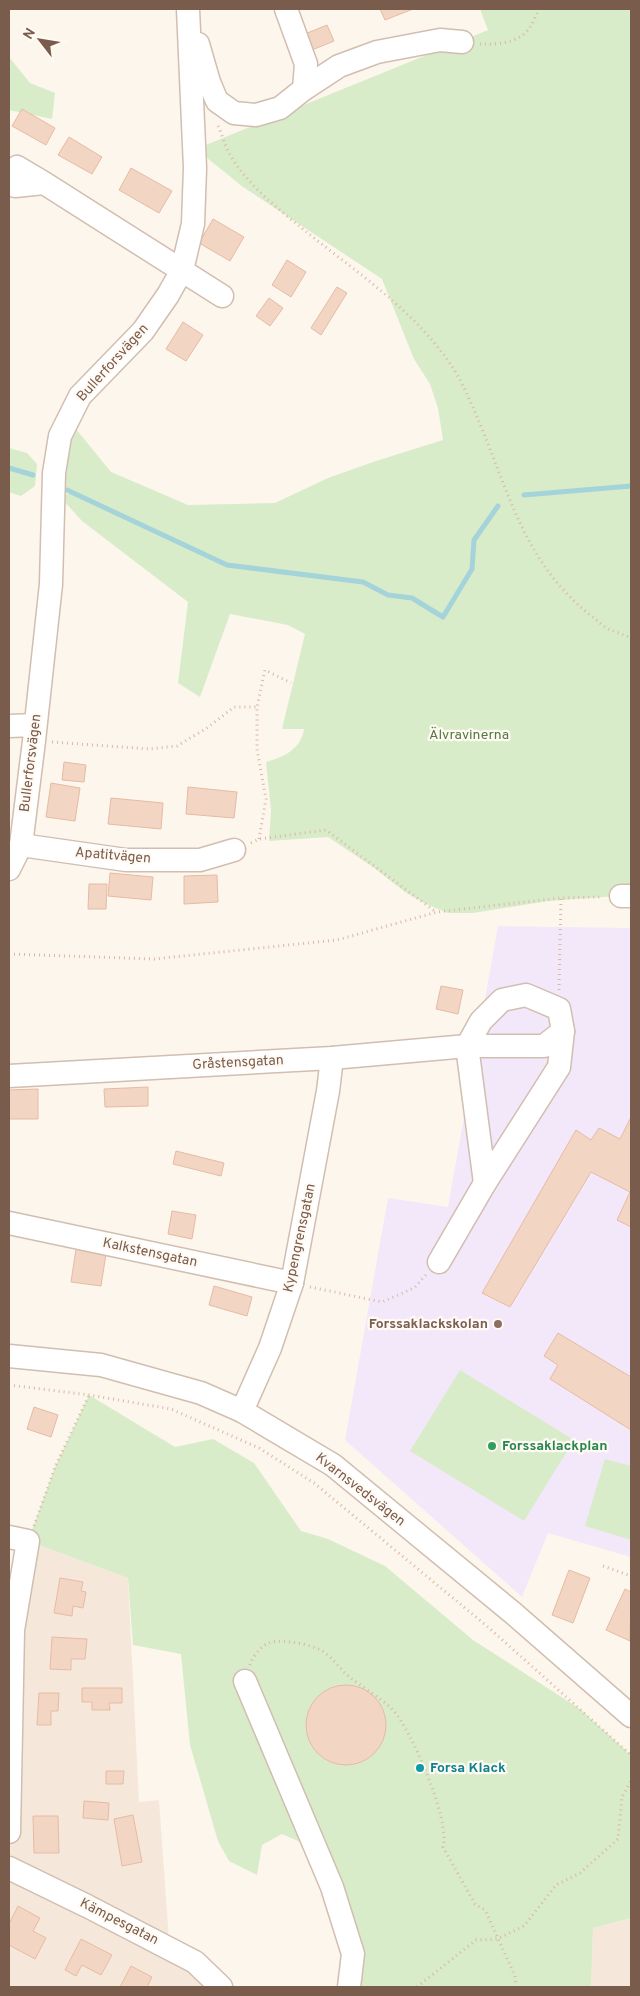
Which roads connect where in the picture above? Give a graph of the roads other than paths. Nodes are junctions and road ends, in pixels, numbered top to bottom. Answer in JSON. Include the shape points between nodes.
{"nodes":[{"id":1,"x":188,"y":9,"type":"edge"},
{"id":2,"x":286,"y":9,"type":"edge"},
{"id":3,"x":462,"y":42,"type":"road end"},
{"id":4,"x":304,"y":89,"type":"junction"},
{"id":5,"x":44,"y":183,"type":"dead end"},
{"id":6,"x":182,"y":270,"type":"junction"},
{"id":7,"x":222,"y":296,"type":"dead end"},
{"id":8,"x":9,"y":726,"type":"edge"},
{"id":9,"x":34,"y":733,"type":"junction"},
{"id":10,"x":21,"y":845,"type":"junction"},
{"id":11,"x":234,"y":850,"type":"road end"},
{"id":12,"x":9,"y":869,"type":"edge"},
{"id":13,"x":563,"y":1031,"type":"junction"},
{"id":14,"x":467,"y":1046,"type":"junction"},
{"id":15,"x":332,"y":1058,"type":"junction"},
{"id":16,"x":9,"y":1076,"type":"edge"},
{"id":17,"x":485,"y":1183,"type":"junction"},
{"id":18,"x":9,"y":1223,"type":"edge"},
{"id":19,"x":439,"y":1262,"type":"road end"},
{"id":20,"x":292,"y":1284,"type":"junction"},
{"id":21,"x":9,"y":1356,"type":"edge"},
{"id":22,"x":242,"y":1411,"type":"junction"},
{"id":23,"x":18,"y":1539,"type":"edge"},
{"id":24,"x":245,"y":1681,"type":"road end"},
{"id":25,"x":631,"y":1716,"type":"edge"},
{"id":26,"x":9,"y":1832,"type":"edge"},
{"id":27,"x":9,"y":1868,"type":"edge"},
{"id":28,"x":221,"y":1987,"type":"edge"},
{"id":29,"x":349,"y":1987,"type":"edge"}],
"edges":[{"from":1,"to":4,"type":"street","via":[[208,82],[217,100],[234,113],[256,115],[280,108]]},
{"from":1,"to":6,"type":"street","name":"Bullerforsvägen","via":[[195,168],[193,224]]},
{"from":2,"to":4,"type":"street","via":[[306,64]]},
{"from":3,"to":4,"type":"street","via":[[440,40],[376,52],[339,66]]},
{"from":5,"to":6,"type":"street"},
{"from":6,"to":7,"type":"street"},
{"from":6,"to":9,"type":"street","name":"Bullerforsvägen","via":[[143,331],[80,396],[60,436],[54,473],[51,584]]},
{"from":8,"to":9,"type":"street"},
{"from":9,"to":10,"type":"street","name":"Bullerforsvägen"},
{"from":10,"to":11,"type":"street","name":"Apatitvägen","via":[[126,860],[200,860]]},
{"from":10,"to":12,"type":"street","name":"Bullerforsvägen"},
{"from":13,"to":14,"type":"street","name":"Gråstensgatan","via":[[544,1046]]},
{"from":13,"to":14,"type":"street","via":[[559,1008],[526,995],[502,1000],[480,1021]]},
{"from":13,"to":17,"type":"street","via":[[559,1067]]},
{"from":14,"to":15,"type":"street","name":"Gråstensgatan"},
{"from":14,"to":17,"type":"street"},
{"from":15,"to":16,"type":"street","name":"Gråstensgatan"},
{"from":15,"to":20,"type":"street","name":"Kypengrensgatan"},
{"from":17,"to":19,"type":"street"},
{"from":18,"to":20,"type":"street","name":"Kalkstensgatan"},
{"from":20,"to":22,"type":"street","name":"Kypengrensgatan","via":[[270,1348]]},
{"from":21,"to":22,"type":"street","name":"Kvarnsvedsvägen","via":[[101,1365],[201,1393]]},
{"from":22,"to":25,"type":"street","name":"Kvarnsvedsvägen","via":[[333,1465],[513,1613]]},
{"from":23,"to":26,"type":"street"},
{"from":24,"to":29,"type":"street","via":[[332,1887],[353,1954]]},
{"from":27,"to":28,"type":"street","name":"Kämpesgatan","via":[[196,1962]]}]}
